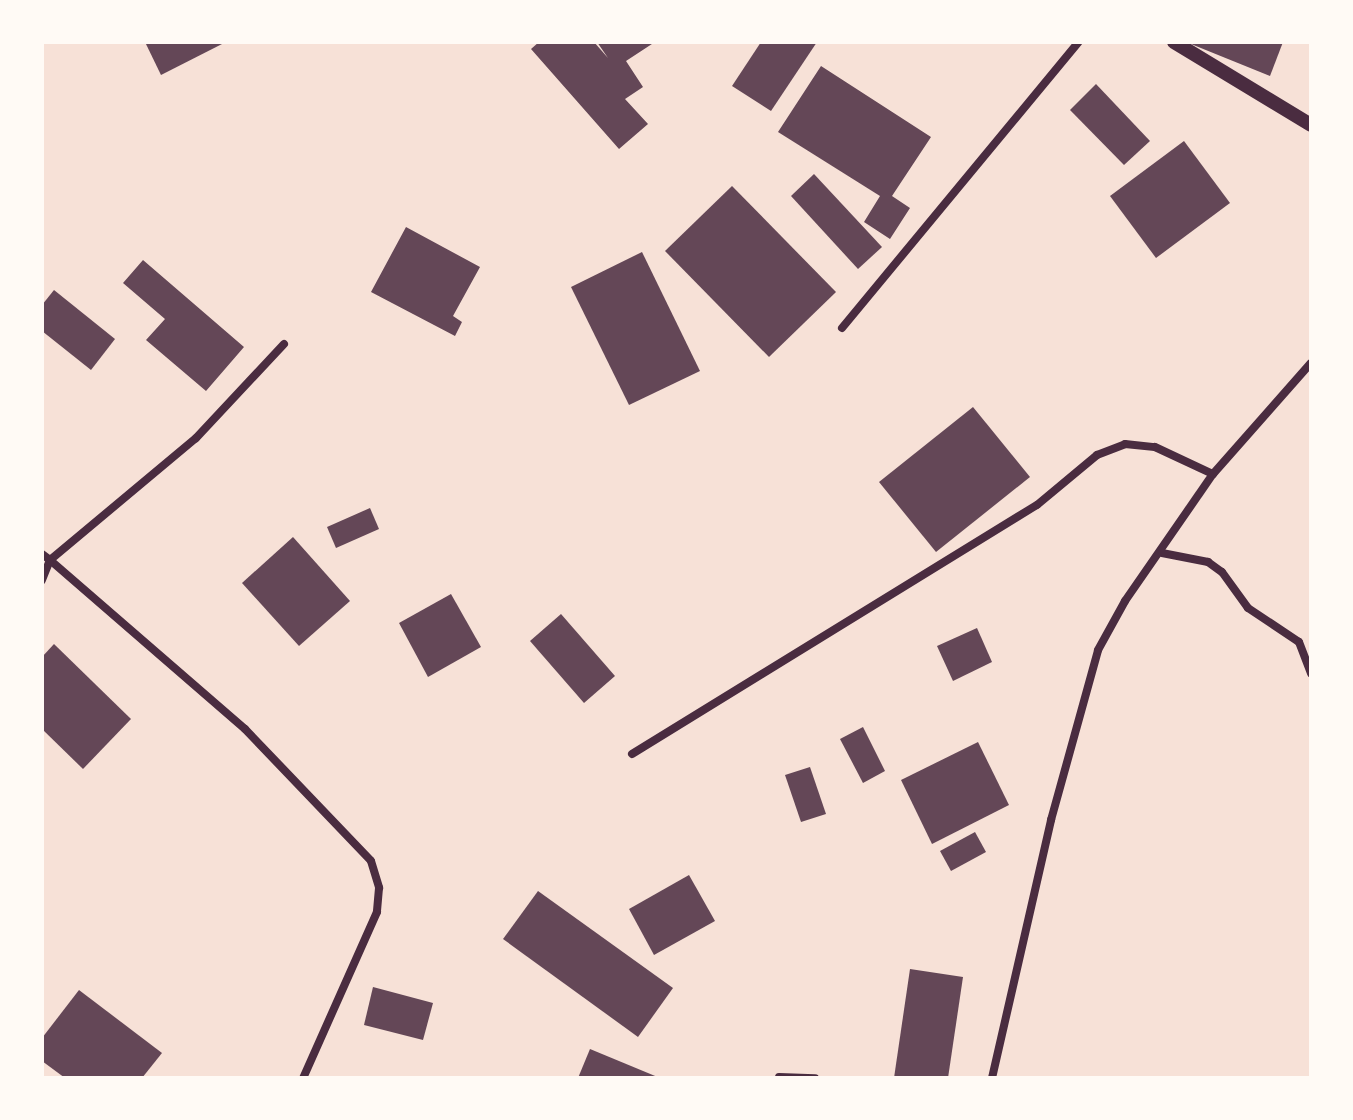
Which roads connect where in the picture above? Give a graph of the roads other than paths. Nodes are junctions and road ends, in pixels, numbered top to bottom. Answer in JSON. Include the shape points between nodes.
{"nodes":[{"id":1,"x":1079,"y":42,"type":"edge"},
{"id":2,"x":1174,"y":42,"type":"edge"},
{"id":3,"x":1311,"y":125,"type":"edge"},
{"id":4,"x":842,"y":328,"type":"dead end"},
{"id":5,"x":284,"y":344,"type":"dead end"},
{"id":6,"x":1311,"y":363,"type":"edge"},
{"id":7,"x":1213,"y":474,"type":"junction"},
{"id":8,"x":1162,"y":553,"type":"junction"},
{"id":9,"x":42,"y":554,"type":"edge"},
{"id":10,"x":50,"y":560,"type":"junction"},
{"id":11,"x":42,"y":580,"type":"edge"},
{"id":12,"x":1311,"y":674,"type":"edge"},
{"id":13,"x":632,"y":754,"type":"dead end"},
{"id":14,"x":779,"y":1077,"type":"edge"},
{"id":15,"x":303,"y":1078,"type":"edge"},
{"id":16,"x":815,"y":1078,"type":"edge"},
{"id":17,"x":992,"y":1078,"type":"edge"}],
"edges":[{"from":1,"to":4,"type":"street"},
{"from":2,"to":3,"type":"street"},
{"from":5,"to":10,"type":"street","via":[[196,438]]},
{"from":6,"to":7,"type":"street"},
{"from":7,"to":8,"type":"street"},
{"from":7,"to":13,"type":"street","via":[[1155,447],[1125,444],[1097,455],[1037,505]]},
{"from":8,"to":12,"type":"street","via":[[1215,567],[1248,608],[1299,642]]},
{"from":8,"to":17,"type":"street","via":[[1125,601],[1098,650],[1051,820]]},
{"from":9,"to":10,"type":"street"},
{"from":10,"to":11,"type":"street"},
{"from":10,"to":15,"type":"street","via":[[245,729],[371,861],[379,888],[377,912]]},
{"from":14,"to":16,"type":"street"}]}
